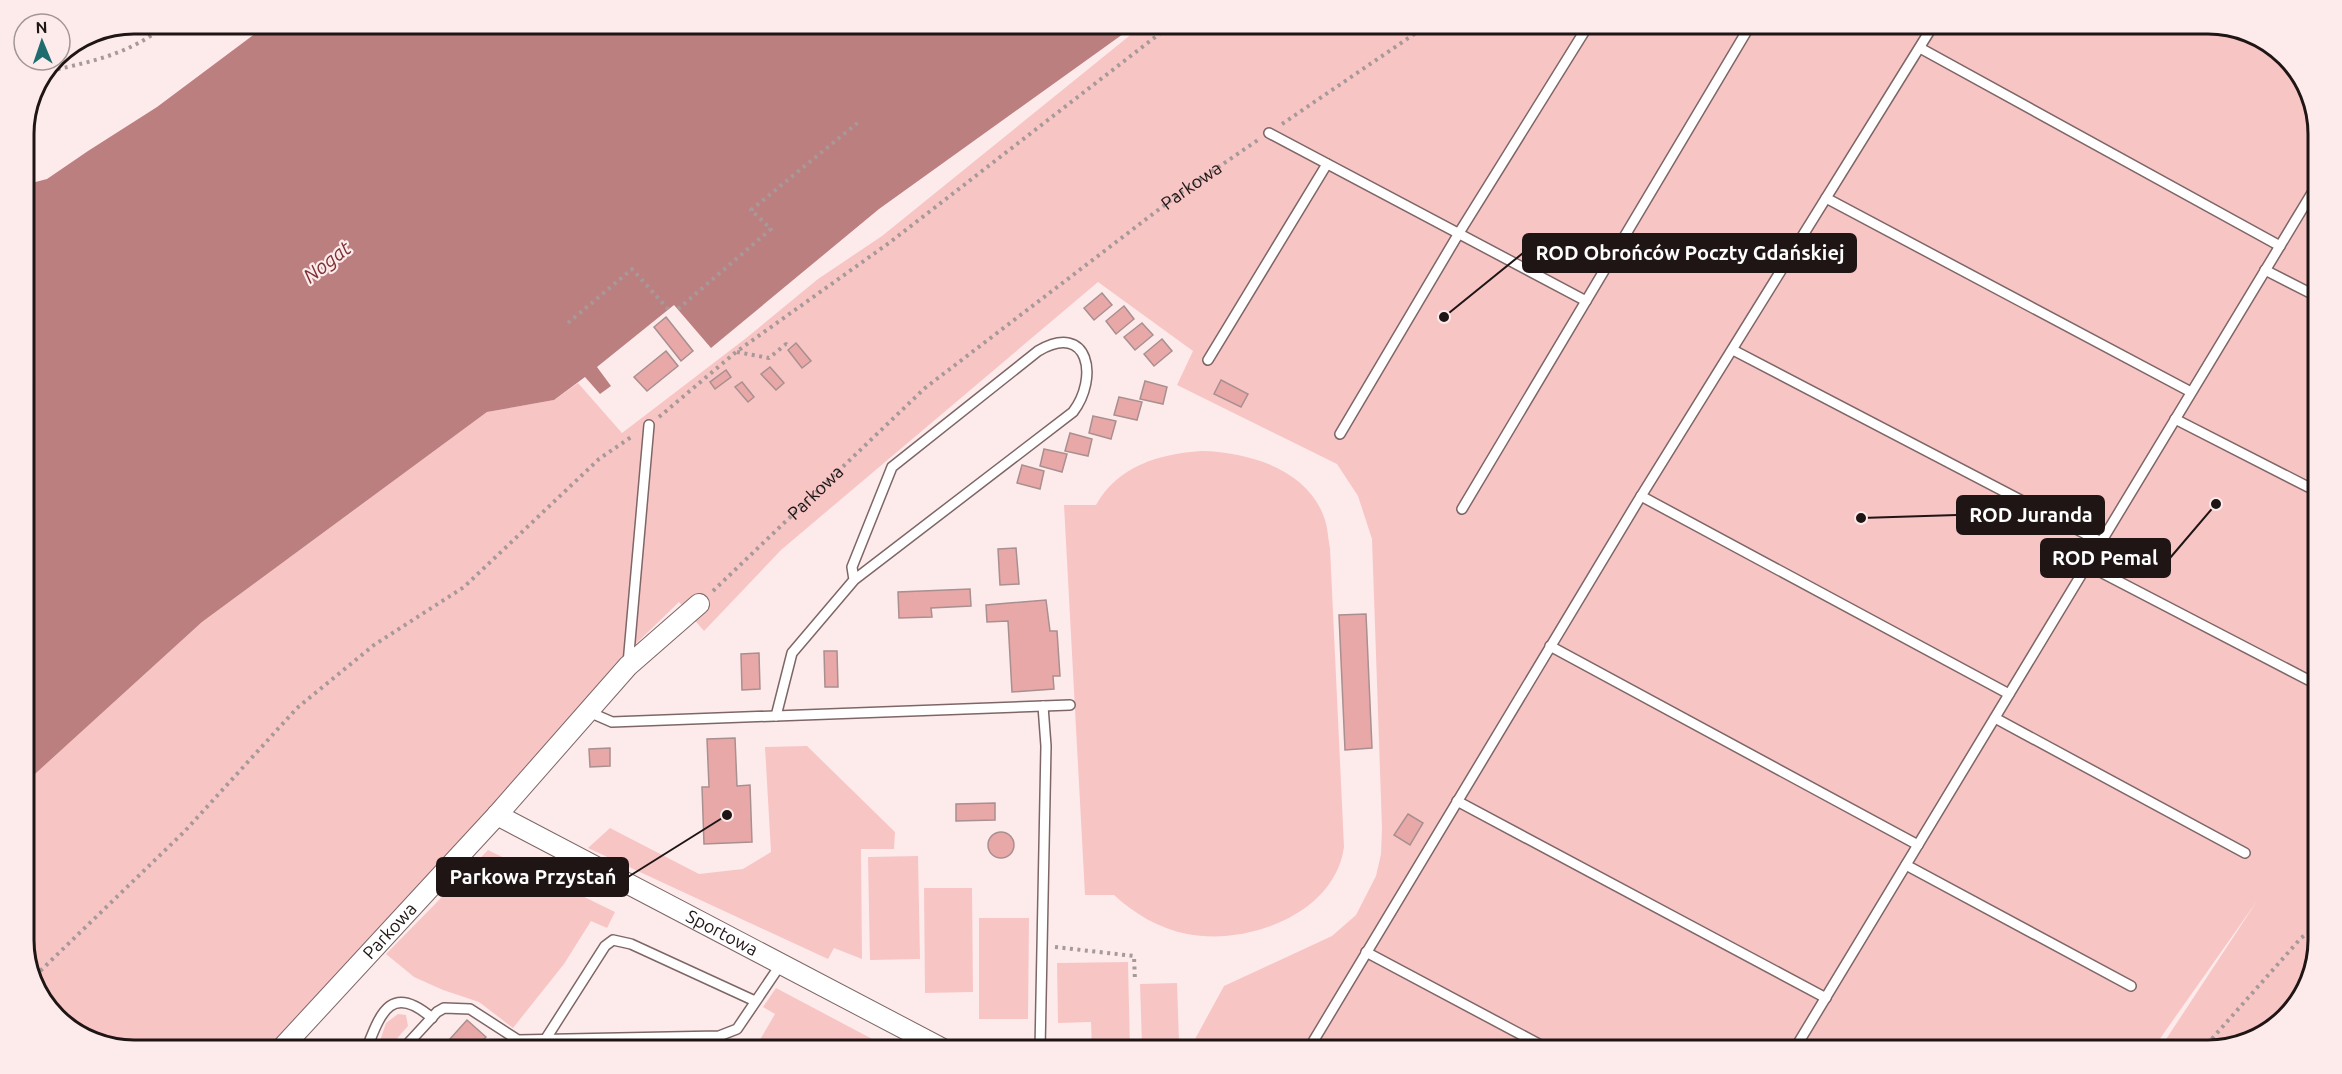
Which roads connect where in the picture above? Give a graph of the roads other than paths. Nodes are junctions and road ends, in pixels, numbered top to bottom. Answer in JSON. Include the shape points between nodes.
{"nodes":[{"id":1,"x":1582,"y":34,"type":"edge"},
{"id":2,"x":1745,"y":34,"type":"edge"},
{"id":3,"x":1928,"y":34,"type":"edge"},
{"id":4,"x":1920,"y":48,"type":"junction"},
{"id":5,"x":1269,"y":133,"type":"road end"},
{"id":6,"x":1328,"y":164,"type":"junction"},
{"id":7,"x":1826,"y":198,"type":"junction"},
{"id":8,"x":2307,"y":201,"type":"edge"},
{"id":9,"x":1459,"y":233,"type":"junction"},
{"id":10,"x":2280,"y":246,"type":"junction"},
{"id":11,"x":2265,"y":270,"type":"junction"},
{"id":12,"x":2307,"y":291,"type":"edge"},
{"id":13,"x":1586,"y":301,"type":"junction"},
{"id":14,"x":1733,"y":350,"type":"junction"},
{"id":15,"x":1208,"y":360,"type":"dead end"},
{"id":16,"x":2192,"y":392,"type":"junction"},
{"id":17,"x":2175,"y":419,"type":"junction"},
{"id":18,"x":649,"y":425,"type":"road end"},
{"id":19,"x":1340,"y":435,"type":"dead end"},
{"id":20,"x":2307,"y":487,"type":"edge"},
{"id":21,"x":1641,"y":496,"type":"junction"},
{"id":22,"x":1462,"y":509,"type":"dead end"},
{"id":23,"x":2101,"y":542,"type":"junction"},
{"id":24,"x":2087,"y":565,"type":"junction"},
{"id":25,"x":854,"y":580,"type":"junction"},
{"id":26,"x":699,"y":604,"type":"road end"},
{"id":27,"x":1550,"y":646,"type":"junction"},
{"id":28,"x":628,"y":666,"type":"junction"},
{"id":29,"x":2308,"y":680,"type":"edge"},
{"id":30,"x":2009,"y":694,"type":"junction"},
{"id":31,"x":1070,"y":705,"type":"dead end"},
{"id":32,"x":1043,"y":706,"type":"junction"},
{"id":33,"x":589,"y":712,"type":"junction"},
{"id":34,"x":776,"y":716,"type":"junction"},
{"id":35,"x":1995,"y":718,"type":"junction"},
{"id":36,"x":1456,"y":801,"type":"junction"},
{"id":37,"x":496,"y":815,"type":"junction"},
{"id":38,"x":1918,"y":845,"type":"junction"},
{"id":39,"x":2245,"y":853,"type":"dead end"},
{"id":40,"x":1906,"y":865,"type":"junction"},
{"id":41,"x":1366,"y":952,"type":"junction"},
{"id":42,"x":781,"y":964,"type":"junction"},
{"id":43,"x":2131,"y":986,"type":"dead end"},
{"id":44,"x":1826,"y":998,"type":"junction"},
{"id":45,"x":755,"y":1001,"type":"junction"},
{"id":46,"x":432,"y":1018,"type":"junction"},
{"id":47,"x":289,"y":1040,"type":"edge"},
{"id":48,"x":370,"y":1040,"type":"edge"},
{"id":49,"x":411,"y":1040,"type":"edge"},
{"id":50,"x":545,"y":1040,"type":"junction"},
{"id":51,"x":926,"y":1040,"type":"edge"},
{"id":52,"x":1040,"y":1040,"type":"edge"},
{"id":53,"x":1314,"y":1040,"type":"edge"},
{"id":54,"x":1531,"y":1040,"type":"edge"},
{"id":55,"x":1800,"y":1040,"type":"edge"}],
"edges":[{"from":1,"to":9,"type":"lane"},
{"from":2,"to":13,"type":"lane"},
{"from":3,"to":4,"type":"lane"},
{"from":4,"to":7,"type":"lane"},
{"from":4,"to":10,"type":"lane"},
{"from":5,"to":6,"type":"lane"},
{"from":6,"to":9,"type":"lane"},
{"from":6,"to":15,"type":"lane"},
{"from":7,"to":14,"type":"lane"},
{"from":7,"to":16,"type":"lane"},
{"from":8,"to":10,"type":"lane"},
{"from":9,"to":13,"type":"lane"},
{"from":9,"to":19,"type":"lane"},
{"from":10,"to":11,"type":"lane"},
{"from":11,"to":12,"type":"lane"},
{"from":11,"to":16,"type":"lane"},
{"from":13,"to":22,"type":"lane"},
{"from":14,"to":21,"type":"lane"},
{"from":14,"to":23,"type":"lane"},
{"from":16,"to":17,"type":"lane"},
{"from":17,"to":20,"type":"lane"},
{"from":17,"to":23,"type":"lane"},
{"from":18,"to":28,"type":"lane"},
{"from":21,"to":27,"type":"lane"},
{"from":21,"to":30,"type":"lane"},
{"from":23,"to":24,"type":"lane"},
{"from":24,"to":29,"type":"lane"},
{"from":24,"to":30,"type":"lane"},
{"from":25,"to":25,"type":"lane","via":[[1073,412],[1081,402],[1087,381],[1086,357],[1080,348],[1056,343],[1038,351],[892,467],[852,567]]},
{"from":25,"to":34,"type":"lane","via":[[792,653]]},
{"from":26,"to":28,"type":"street","name":"Parkowa"},
{"from":27,"to":36,"type":"lane"},
{"from":27,"to":38,"type":"lane"},
{"from":28,"to":33,"type":"street","name":"Parkowa"},
{"from":30,"to":35,"type":"lane"},
{"from":31,"to":32,"type":"lane"},
{"from":32,"to":34,"type":"lane"},
{"from":32,"to":52,"type":"lane","via":[[1046,746]]},
{"from":33,"to":34,"type":"lane","via":[[612,722]]},
{"from":33,"to":37,"type":"street","name":"Parkowa"},
{"from":35,"to":38,"type":"lane"},
{"from":35,"to":39,"type":"lane"},
{"from":36,"to":41,"type":"lane"},
{"from":36,"to":44,"type":"lane"},
{"from":37,"to":42,"type":"street","name":"Sportowa"},
{"from":37,"to":47,"type":"street","name":"Parkowa"},
{"from":38,"to":40,"type":"lane"},
{"from":40,"to":43,"type":"lane"},
{"from":40,"to":44,"type":"lane"},
{"from":41,"to":53,"type":"lane"},
{"from":41,"to":54,"type":"lane"},
{"from":42,"to":45,"type":"lane"},
{"from":42,"to":51,"type":"street","name":"Sportowa"},
{"from":44,"to":55,"type":"lane"},
{"from":45,"to":50,"type":"lane","via":[[736,1029],[719,1036]]},
{"from":45,"to":50,"type":"lane","via":[[631,944],[613,940],[605,946]]},
{"from":46,"to":48,"type":"lane","via":[[413,1004],[397,1003],[387,1007]]},
{"from":46,"to":49,"type":"lane"},
{"from":46,"to":50,"type":"lane","via":[[444,1008],[470,1009],[518,1040]]}]}
